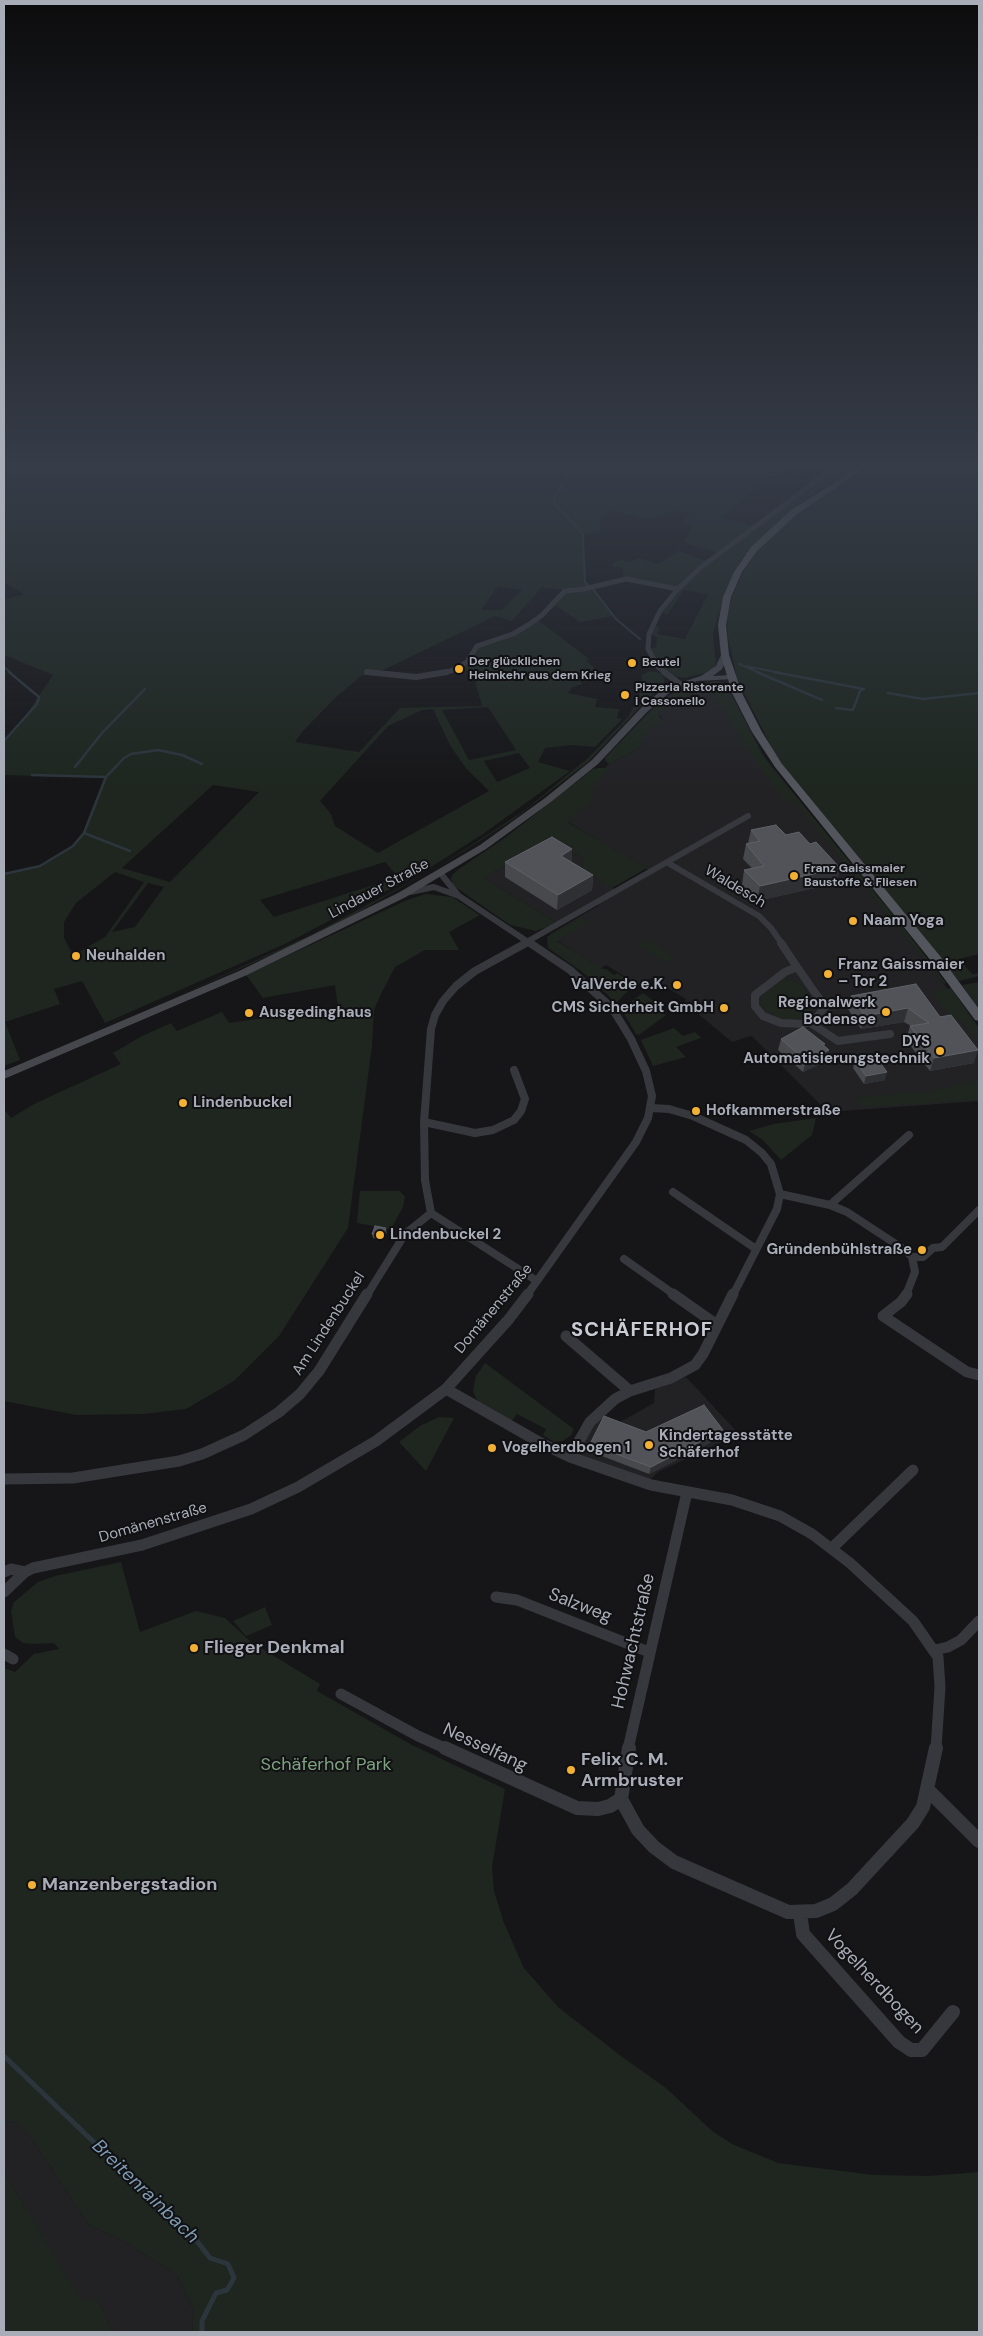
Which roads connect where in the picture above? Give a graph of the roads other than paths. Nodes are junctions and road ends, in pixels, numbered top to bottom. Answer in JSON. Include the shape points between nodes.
{"nodes":[{"id":1,"x":696,"y":572,"type":"edge"},
{"id":2,"x":739,"y":572,"type":"edge"},
{"id":3,"x":678,"y":589,"type":"junction"},
{"id":4,"x":725,"y":655,"type":"junction"},
{"id":5,"x":367,"y":672,"type":"dead end"},
{"id":6,"x":731,"y":677,"type":"junction"},
{"id":7,"x":703,"y":678,"type":"junction"},
{"id":8,"x":680,"y":684,"type":"junction"},
{"id":9,"x":748,"y":816,"type":"dead end"},
{"id":10,"x":668,"y":863,"type":"junction"},
{"id":11,"x":441,"y":874,"type":"junction"},
{"id":12,"x":402,"y":895,"type":"junction"},
{"id":13,"x":459,"y":896,"type":"junction"},
{"id":14,"x":528,"y":943,"type":"junction"},
{"id":15,"x":797,"y":967,"type":"junction"},
{"id":16,"x":979,"y":1017,"type":"edge"},
{"id":17,"x":810,"y":1022,"type":"junction"},
{"id":18,"x":890,"y":1034,"type":"dead end"},
{"id":19,"x":514,"y":1070,"type":"dead end"},
{"id":20,"x":4,"y":1075,"type":"edge"},
{"id":21,"x":651,"y":1108,"type":"junction"},
{"id":22,"x":424,"y":1122,"type":"junction"},
{"id":23,"x":909,"y":1135,"type":"dead end"},
{"id":24,"x":673,"y":1192,"type":"dead end"},
{"id":25,"x":780,"y":1194,"type":"junction"},
{"id":26,"x":830,"y":1205,"type":"junction"},
{"id":27,"x":979,"y":1210,"type":"edge"},
{"id":28,"x":431,"y":1213,"type":"junction"},
{"id":29,"x":756,"y":1249,"type":"junction"},
{"id":30,"x":912,"y":1257,"type":"junction"},
{"id":31,"x":624,"y":1259,"type":"dead end"},
{"id":32,"x":537,"y":1281,"type":"junction"},
{"id":33,"x":717,"y":1325,"type":"junction"},
{"id":34,"x":566,"y":1336,"type":"dead end"},
{"id":35,"x":979,"y":1375,"type":"edge"},
{"id":36,"x":446,"y":1389,"type":"junction"},
{"id":37,"x":630,"y":1391,"type":"junction"},
{"id":38,"x":570,"y":1458,"type":"junction"},
{"id":39,"x":913,"y":1470,"type":"dead end"},
{"id":40,"x":4,"y":1479,"type":"edge"},
{"id":41,"x":687,"y":1492,"type":"junction"},
{"id":42,"x":832,"y":1548,"type":"junction"},
{"id":43,"x":4,"y":1572,"type":"edge"},
{"id":44,"x":25,"y":1572,"type":"junction"},
{"id":45,"x":4,"y":1591,"type":"edge"},
{"id":46,"x":496,"y":1597,"type":"dead end"},
{"id":47,"x":979,"y":1621,"type":"edge"},
{"id":48,"x":935,"y":1650,"type":"junction"},
{"id":49,"x":649,"y":1652,"type":"junction"},
{"id":50,"x":340,"y":1694,"type":"dead end"},
{"id":51,"x":928,"y":1790,"type":"junction"},
{"id":52,"x":621,"y":1799,"type":"junction"},
{"id":53,"x":979,"y":1841,"type":"edge"},
{"id":54,"x":800,"y":1913,"type":"junction"},
{"id":55,"x":953,"y":2012,"type":"dead end"}],
"edges":[{"from":1,"to":3,"type":"street"},
{"from":2,"to":4,"type":"main road","via":[[724,609]]},
{"from":3,"to":5,"type":"street","via":[[626,579],[565,591],[535,620],[513,634],[478,646],[467,662],[450,671],[416,677]]},
{"from":3,"to":8,"type":"street","via":[[654,621],[647,642],[654,662]]},
{"from":4,"to":6,"type":"main road"},
{"from":4,"to":7,"type":"main road","via":[[719,667]]},
{"from":6,"to":7,"type":"main road","name":"Lindauer Straße"},
{"from":6,"to":16,"type":"main road","via":[[745,709],[778,765],[936,958]]},
{"from":7,"to":8,"type":"main road","name":"Lindauer Straße"},
{"from":8,"to":11,"type":"main road","name":"Lindauer Straße","via":[[653,702],[578,777],[516,824]]},
{"from":9,"to":10,"type":"street","name":"Waldesch"},
{"from":10,"to":14,"type":"street","name":"Waldesch"},
{"from":10,"to":15,"type":"street","name":"Waldesch","via":[[759,916]]},
{"from":11,"to":12,"type":"main road","name":"Lindauer Straße"},
{"from":11,"to":13,"type":"street","name":"Domänenstraße"},
{"from":12,"to":13,"type":"street","name":"Domänenstraße","via":[[434,887]]},
{"from":12,"to":20,"type":"main road","name":"Lindauer Straße","via":[[243,973]]},
{"from":13,"to":14,"type":"street","name":"Domänenstraße"},
{"from":14,"to":21,"type":"street","name":"Domänenstraße","via":[[576,975],[612,1008],[632,1038],[646,1071],[652,1096]]},
{"from":14,"to":22,"type":"street","via":[[475,971],[456,986],[435,1015],[431,1029]]},
{"from":15,"to":17,"type":"street","name":"Waldesch","via":[[825,1007]]},
{"from":15,"to":17,"type":"street","via":[[761,990],[755,996],[755,1006],[776,1022]]},
{"from":17,"to":18,"type":"street","via":[[838,1041]]},
{"from":19,"to":22,"type":"street","via":[[525,1099],[514,1120],[493,1130],[475,1133]]},
{"from":21,"to":25,"type":"street","via":[[693,1116],[746,1140],[771,1164]]},
{"from":21,"to":32,"type":"street","name":"Domänenstraße","via":[[644,1128],[627,1155]]},
{"from":22,"to":28,"type":"street","via":[[425,1180]]},
{"from":23,"to":26,"type":"street"},
{"from":24,"to":29,"type":"street"},
{"from":25,"to":26,"type":"street"},
{"from":25,"to":29,"type":"street"},
{"from":26,"to":30,"type":"street","via":[[880,1231]]},
{"from":27,"to":30,"type":"street","via":[[942,1247],[933,1248],[923,1257]]},
{"from":28,"to":32,"type":"street"},
{"from":28,"to":40,"type":"street","name":"Am Lindenbuckel","via":[[404,1234],[319,1371],[300,1394],[251,1431],[202,1454],[143,1468],[73,1478]]},
{"from":29,"to":33,"type":"street"},
{"from":30,"to":35,"type":"street","via":[[915,1272],[909,1292],[883,1316],[967,1372]]},
{"from":31,"to":33,"type":"street"},
{"from":32,"to":36,"type":"street","name":"Domänenstraße","via":[[509,1319]]},
{"from":33,"to":37,"type":"street","via":[[703,1354],[688,1370]]},
{"from":34,"to":37,"type":"street"},
{"from":36,"to":38,"type":"street","name":"Vogelherdbogen"},
{"from":36,"to":44,"type":"street","name":"Domänenstraße","via":[[343,1462],[250,1510],[142,1546]]},
{"from":37,"to":38,"type":"street","via":[[596,1415]]},
{"from":38,"to":41,"type":"street","name":"Vogelherdbogen","via":[[651,1485]]},
{"from":39,"to":42,"type":"street"},
{"from":41,"to":42,"type":"street","name":"Vogelherdbogen","via":[[732,1500],[780,1516]]},
{"from":41,"to":49,"type":"street","name":"Hohwachtstraße"},
{"from":42,"to":48,"type":"street","name":"Vogelherdbogen","via":[[914,1621]]},
{"from":43,"to":44,"type":"street","name":"Domänenstraße","via":[[11,1569]]},
{"from":44,"to":45,"type":"street","name":"Domänenstraße"},
{"from":46,"to":49,"type":"street","name":"Salzweg","via":[[517,1600]]},
{"from":47,"to":48,"type":"street","via":[[961,1640]]},
{"from":48,"to":51,"type":"street","name":"Vogelherdbogen","via":[[940,1667],[939,1710]]},
{"from":49,"to":52,"type":"street","name":"Hohwachtstraße","via":[[624,1768]]},
{"from":50,"to":52,"type":"street","name":"Nesselfang","via":[[418,1736],[577,1808],[598,1809]]},
{"from":51,"to":53,"type":"street"},
{"from":51,"to":54,"type":"street","name":"Vogelherdbogen","via":[[913,1823],[852,1889],[833,1904]]},
{"from":52,"to":54,"type":"street","name":"Vogelherdbogen","via":[[638,1830],[674,1862],[770,1905]]},
{"from":54,"to":55,"type":"street","name":"Vogelherdbogen","via":[[803,1934],[899,2042],[911,2050],[922,2050]]}]}
